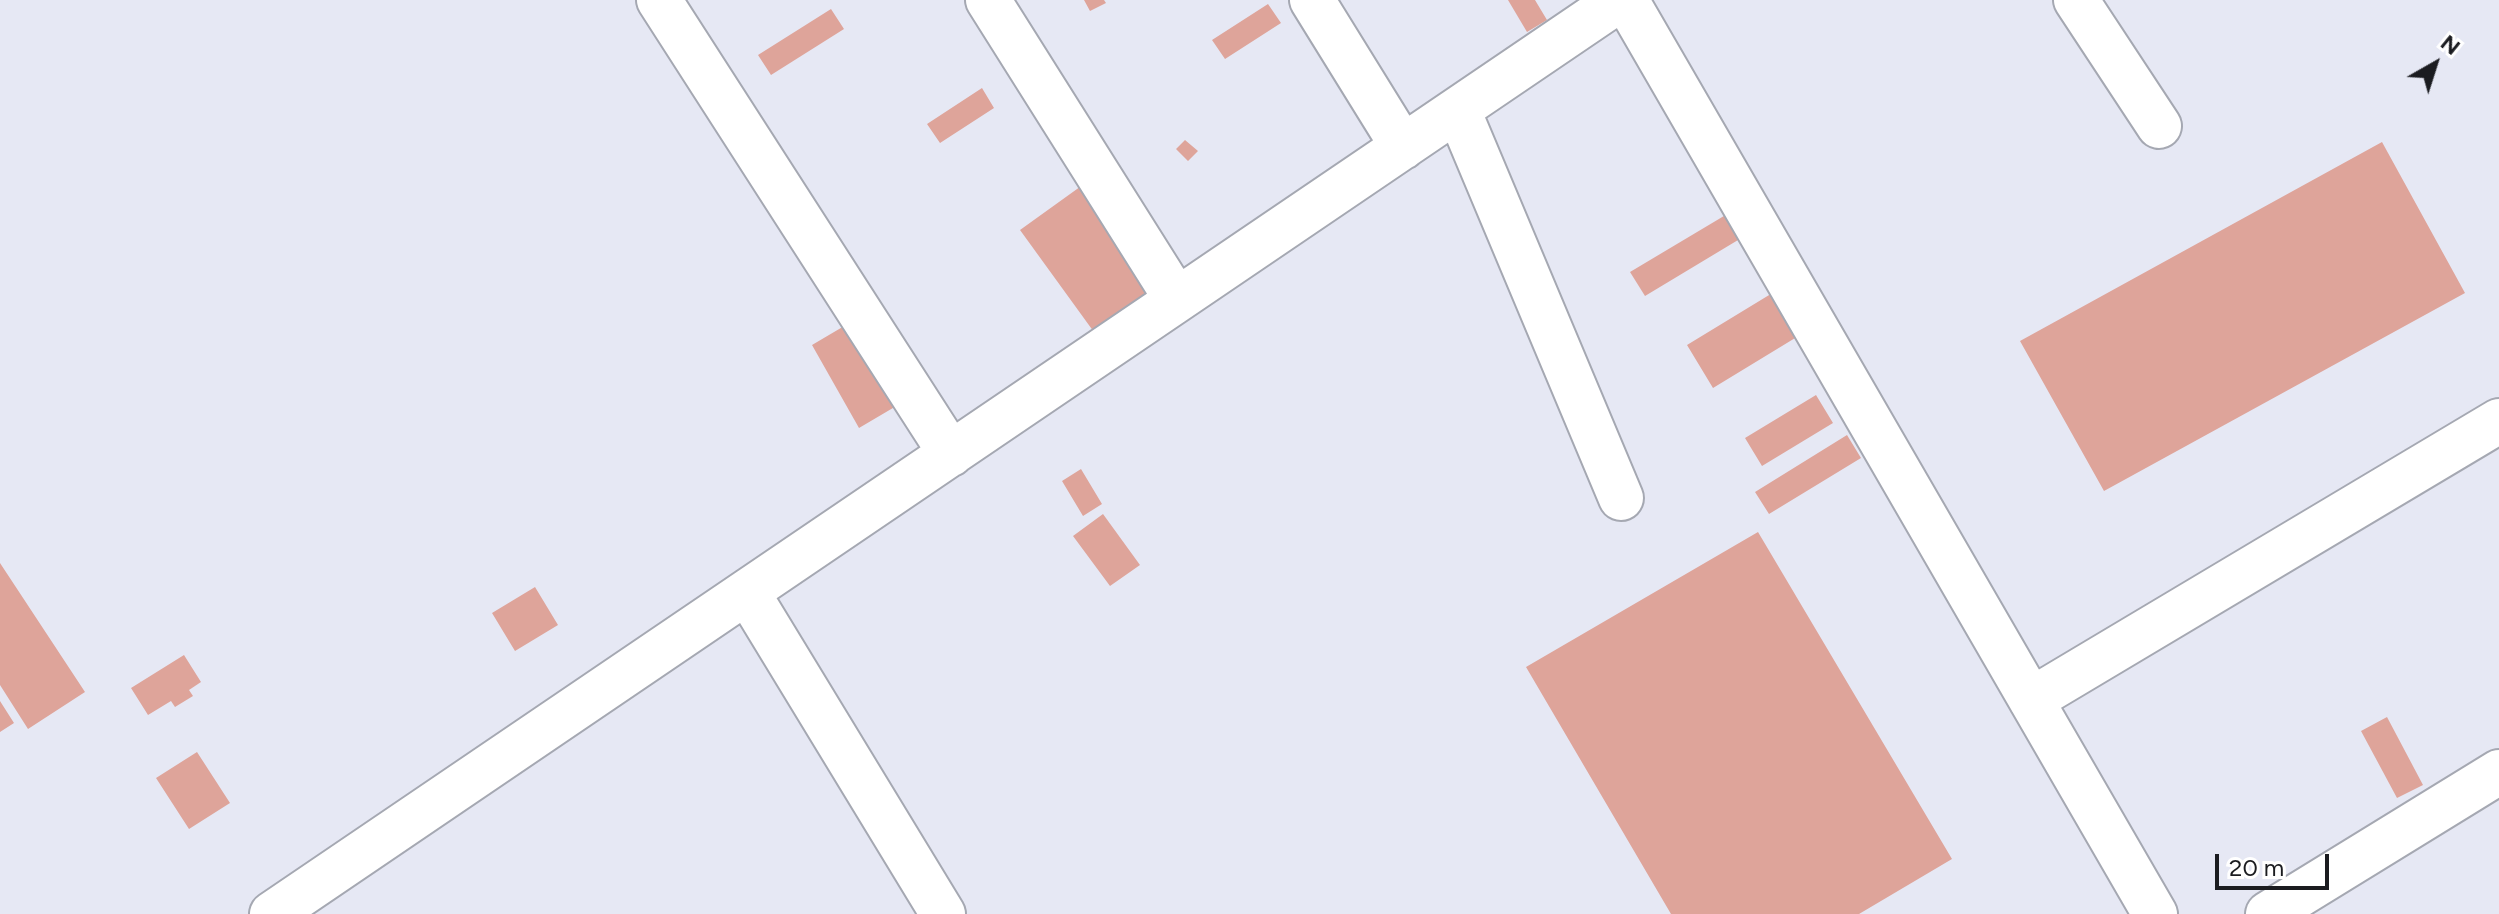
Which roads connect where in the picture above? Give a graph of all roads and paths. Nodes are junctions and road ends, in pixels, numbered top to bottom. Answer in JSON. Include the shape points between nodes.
{"nodes":[{"id":1,"x":659,"y":0,"type":"edge"},
{"id":2,"x":988,"y":0,"type":"edge"},
{"id":3,"x":1312,"y":0,"type":"edge"},
{"id":4,"x":1619,"y":0,"type":"edge"},
{"id":5,"x":1626,"y":0,"type":"edge"},
{"id":6,"x":2076,"y":0,"type":"edge"},
{"id":7,"x":1458,"y":110,"type":"junction"},
{"id":8,"x":2159,"y":126,"type":"dead end"},
{"id":9,"x":1403,"y":147,"type":"junction"},
{"id":10,"x":1177,"y":300,"type":"junction"},
{"id":11,"x":2499,"y":421,"type":"edge"},
{"id":12,"x":951,"y":454,"type":"junction"},
{"id":13,"x":1621,"y":498,"type":"dead end"},
{"id":14,"x":747,"y":592,"type":"junction"},
{"id":15,"x":2031,"y":700,"type":"junction"},
{"id":16,"x":2499,"y":772,"type":"edge"},
{"id":17,"x":272,"y":914,"type":"edge"},
{"id":18,"x":943,"y":914,"type":"edge"},
{"id":19,"x":2155,"y":914,"type":"edge"},
{"id":20,"x":2268,"y":914,"type":"edge"}],
"edges":[{"from":1,"to":12,"type":"street"},
{"from":2,"to":10,"type":"street"},
{"from":3,"to":9,"type":"street"},
{"from":4,"to":7,"type":"street"},
{"from":5,"to":15,"type":"street"},
{"from":6,"to":8,"type":"street"},
{"from":7,"to":9,"type":"street"},
{"from":7,"to":13,"type":"street"},
{"from":9,"to":10,"type":"street"},
{"from":10,"to":12,"type":"street"},
{"from":11,"to":15,"type":"street"},
{"from":12,"to":14,"type":"street"},
{"from":14,"to":17,"type":"street"},
{"from":14,"to":18,"type":"street"},
{"from":15,"to":19,"type":"street"},
{"from":16,"to":20,"type":"street"}]}
